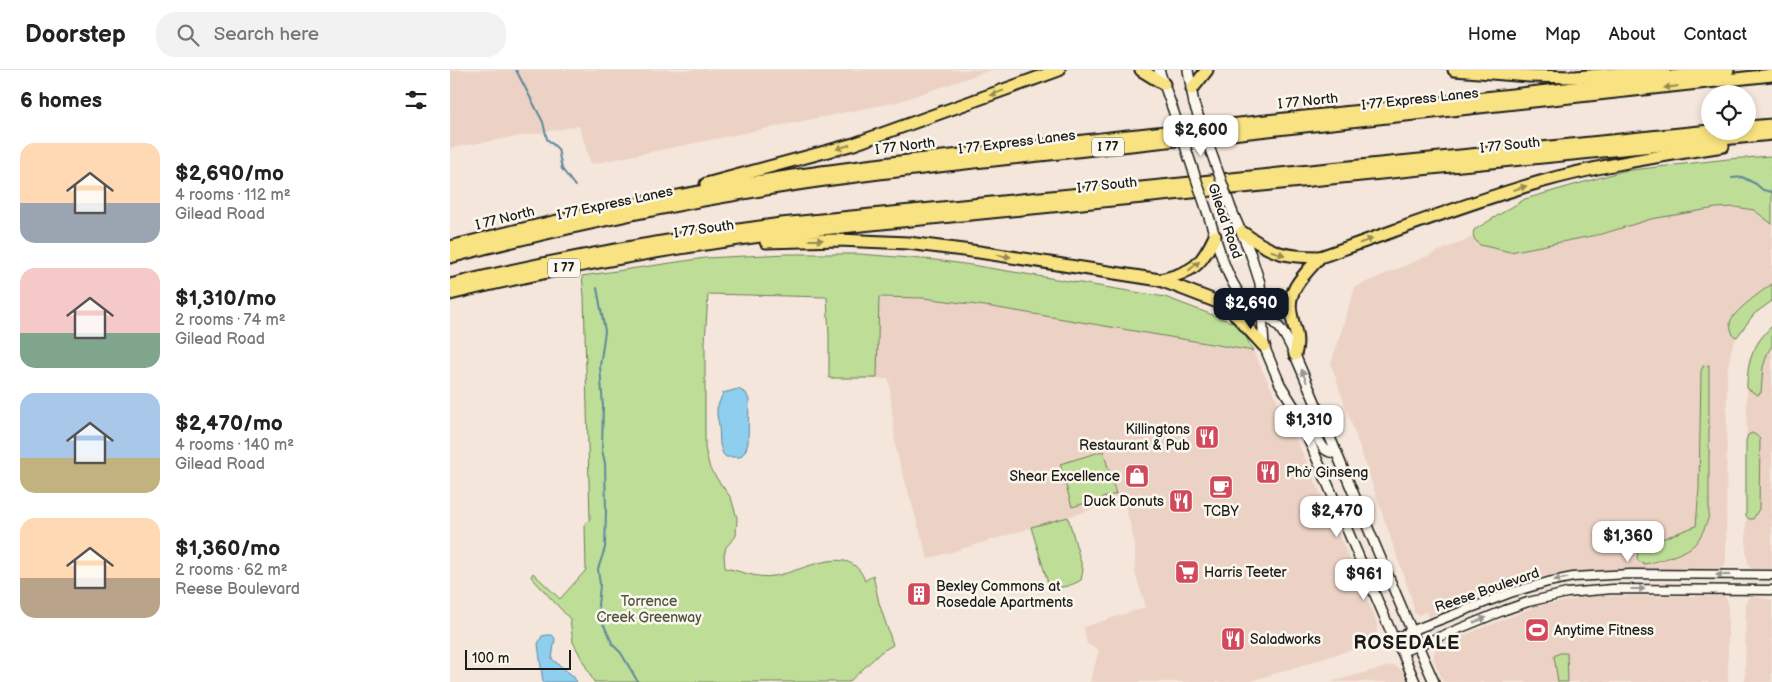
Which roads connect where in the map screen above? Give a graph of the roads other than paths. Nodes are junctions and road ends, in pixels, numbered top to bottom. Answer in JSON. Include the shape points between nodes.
{"nodes":[{"id":1,"x":1059,"y":70,"type":"edge"},
{"id":2,"x":1142,"y":70,"type":"edge"},
{"id":3,"x":1159,"y":70,"type":"edge"},
{"id":4,"x":1188,"y":70,"type":"edge"},
{"id":5,"x":1207,"y":70,"type":"edge"},
{"id":6,"x":1454,"y":70,"type":"edge"},
{"id":7,"x":1664,"y":70,"type":"edge"},
{"id":8,"x":1728,"y":70,"type":"edge"},
{"id":9,"x":1772,"y":75,"type":"edge"},
{"id":10,"x":1164,"y":84,"type":"junction"},
{"id":11,"x":1192,"y":89,"type":"junction"},
{"id":12,"x":1772,"y":125,"type":"edge"},
{"id":13,"x":1756,"y":126,"type":"edge"},
{"id":14,"x":1701,"y":132,"type":"edge"},
{"id":15,"x":1772,"y":134,"type":"edge"},
{"id":16,"x":1772,"y":138,"type":"edge"},
{"id":17,"x":641,"y":203,"type":"junction"},
{"id":18,"x":1242,"y":232,"type":"junction"},
{"id":19,"x":1215,"y":236,"type":"junction"},
{"id":20,"x":450,"y":247,"type":"edge"},
{"id":21,"x":680,"y":247,"type":"junction"},
{"id":22,"x":450,"y":257,"type":"edge"},
{"id":23,"x":1320,"y":257,"type":"junction"},
{"id":24,"x":1160,"y":280,"type":"junction"},
{"id":25,"x":450,"y":285,"type":"edge"},
{"id":26,"x":450,"y":294,"type":"edge"},
{"id":27,"x":1262,"y":314,"type":"junction"},
{"id":28,"x":1264,"y":346,"type":"junction"},
{"id":29,"x":1295,"y":354,"type":"junction"},
{"id":30,"x":1296,"y":410,"type":"junction"},
{"id":31,"x":1337,"y":453,"type":"junction"},
{"id":32,"x":1772,"y":575,"type":"edge"},
{"id":33,"x":1772,"y":590,"type":"edge"},
{"id":34,"x":1411,"y":630,"type":"junction"},
{"id":35,"x":1394,"y":639,"type":"junction"},
{"id":36,"x":1419,"y":646,"type":"junction"},
{"id":37,"x":1402,"y":652,"type":"junction"},
{"id":38,"x":1415,"y":682,"type":"edge"},
{"id":39,"x":1434,"y":682,"type":"edge"}],
"edges":[{"from":1,"to":17,"type":"highway","one_way":true,"via":[[854,144]]},
{"from":2,"to":10,"type":"highway"},
{"from":3,"to":10,"type":"main road","name":"Gilead Road"},
{"from":4,"to":11,"type":"main road","name":"Gilead Road"},
{"from":5,"to":11,"type":"highway"},
{"from":6,"to":7,"type":"highway","via":[[1574,78]]},
{"from":8,"to":17,"type":"highway","name":"I 77 North","number":"I 77","via":[[897,162]]},
{"from":9,"to":22,"type":"highway","name":"I 77 Express Lanes","number":"I 77","one_way":true,"via":[[846,178],[642,212]]},
{"from":10,"to":19,"type":"main road","name":"Gilead Road","bridge":true},
{"from":11,"to":18,"type":"main road","name":"Gilead Road","bridge":true,"via":[[1194,104]]},
{"from":12,"to":13,"type":"highway"},
{"from":14,"to":25,"type":"highway","number":"I 77","via":[[781,224],[618,248]]},
{"from":15,"to":21,"type":"highway","name":"I 77 South","number":"I 77","via":[[835,227]]},
{"from":23,"to":16,"type":"highway","one_way":true,"via":[[1514,190],[1572,174],[1635,160]]},
{"from":17,"to":20,"type":"highway","name":"I 77 North","number":"I 77"},
{"from":18,"to":23,"type":"highway","one_way":true,"via":[[1278,253]]},
{"from":18,"to":27,"type":"main road","name":"Gilead Road","via":[[1260,283]]},
{"from":24,"to":19,"type":"highway","one_way":true,"via":[[1184,274],[1195,267]]},
{"from":19,"to":27,"type":"main road","name":"Gilead Road","via":[[1237,289]]},
{"from":21,"to":24,"type":"highway","one_way":true,"via":[[809,240],[899,243]]},
{"from":21,"to":26,"type":"highway","name":"I 77 South","number":"I 77","via":[[562,268]]},
{"from":23,"to":29,"type":"highway","via":[[1293,291],[1289,303],[1298,343]]},
{"from":24,"to":28,"type":"highway","via":[[1231,310]]},
{"from":27,"to":28,"type":"main road","name":"Gilead Road"},
{"from":27,"to":29,"type":"main road","name":"Gilead Road","via":[[1279,328]]},
{"from":28,"to":30,"type":"main road","name":"Gilead Road","via":[[1280,384]]},
{"from":31,"to":29,"type":"main road","name":"Gilead Road","one_way":true},
{"from":30,"to":31,"type":"main road","via":[[1314,430],[1324,449]]},
{"from":30,"to":35,"type":"main road","name":"Gilead Road"},
{"from":31,"to":34,"type":"main road","name":"Gilead Road"},
{"from":32,"to":34,"type":"street","name":"Reese Boulevard","one_way":true,"via":[[1573,577],[1527,587]]},
{"from":36,"to":33,"type":"street","name":"Reese Boulevard","one_way":true,"via":[[1520,605],[1567,593],[1613,589]]},
{"from":34,"to":35,"type":"street","name":"Reese Boulevard"},
{"from":34,"to":36,"type":"main road","name":"Gilead Road"},
{"from":35,"to":37,"type":"main road","name":"Gilead Road"},
{"from":36,"to":37,"type":"street","name":"Reese Boulevard"},
{"from":36,"to":39,"type":"main road","name":"Gilead Road"},
{"from":37,"to":38,"type":"main road","name":"Gilead Road"}]}
